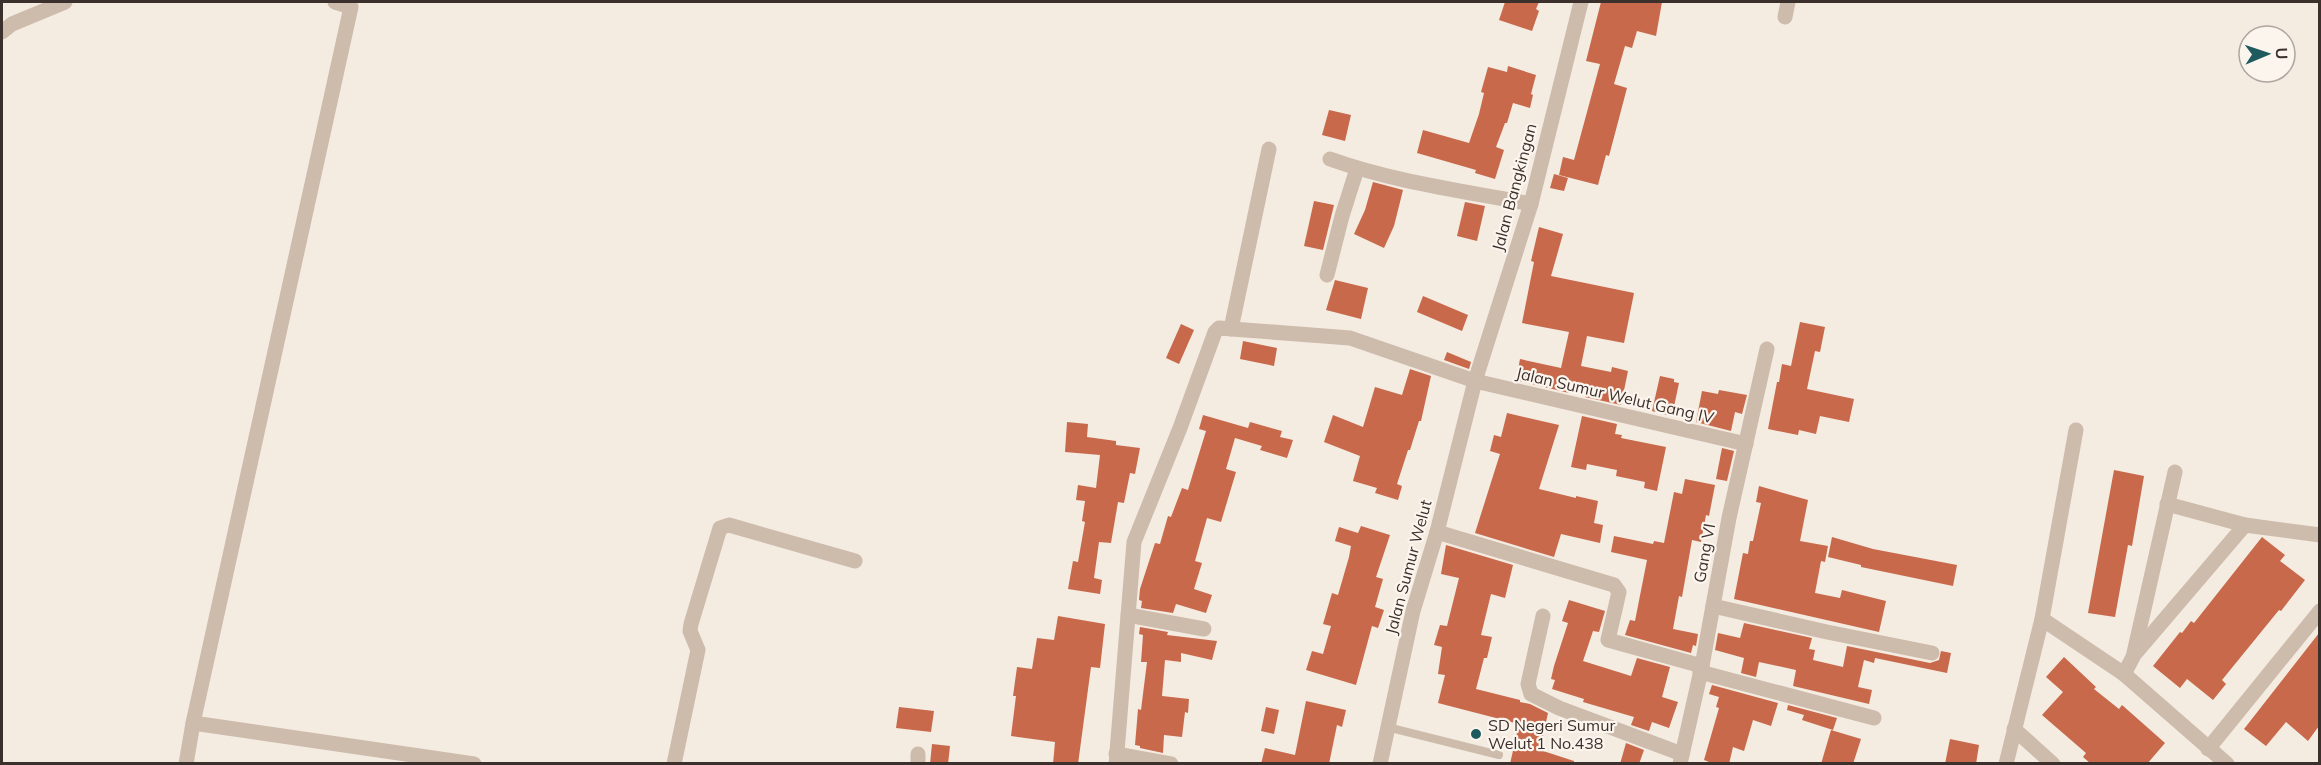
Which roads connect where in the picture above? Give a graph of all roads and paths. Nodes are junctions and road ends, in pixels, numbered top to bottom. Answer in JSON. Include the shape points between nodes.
{"nodes":[{"id":1,"x":65,"y":2,"type":"edge"},
{"id":2,"x":335,"y":2,"type":"edge"},
{"id":3,"x":1581,"y":2,"type":"edge"},
{"id":4,"x":2,"y":32,"type":"edge"},
{"id":5,"x":1269,"y":149,"type":"dead end"},
{"id":6,"x":1330,"y":159,"type":"dead end"},
{"id":7,"x":1357,"y":169,"type":"junction"},
{"id":8,"x":1531,"y":204,"type":"junction"},
{"id":9,"x":1327,"y":275,"type":"dead end"},
{"id":10,"x":1231,"y":328,"type":"junction"},
{"id":11,"x":1767,"y":350,"type":"dead end"},
{"id":12,"x":1475,"y":381,"type":"junction"},
{"id":13,"x":2076,"y":430,"type":"dead end"},
{"id":14,"x":1746,"y":444,"type":"junction"},
{"id":15,"x":2175,"y":472,"type":"dead end"},
{"id":16,"x":2168,"y":504,"type":"junction"},
{"id":17,"x":2245,"y":525,"type":"junction"},
{"id":18,"x":1437,"y":532,"type":"junction"},
{"id":19,"x":2319,"y":535,"type":"edge"},
{"id":20,"x":855,"y":561,"type":"dead end"},
{"id":21,"x":1713,"y":606,"type":"junction"},
{"id":22,"x":2319,"y":611,"type":"edge"},
{"id":23,"x":1128,"y":615,"type":"junction"},
{"id":24,"x":1543,"y":616,"type":"dead end"},
{"id":25,"x":2042,"y":619,"type":"junction"},
{"id":26,"x":1204,"y":629,"type":"dead end"},
{"id":27,"x":1932,"y":653,"type":"dead end"},
{"id":28,"x":2134,"y":655,"type":"junction"},
{"id":29,"x":1701,"y":669,"type":"junction"},
{"id":30,"x":2124,"y":674,"type":"junction"},
{"id":31,"x":1874,"y":718,"type":"dead end"},
{"id":32,"x":193,"y":723,"type":"junction"},
{"id":33,"x":1387,"y":727,"type":"junction"},
{"id":34,"x":2014,"y":729,"type":"junction"},
{"id":35,"x":2208,"y":749,"type":"junction"},
{"id":36,"x":1499,"y":755,"type":"dead end"},
{"id":37,"x":1116,"y":759,"type":"edge"},
{"id":38,"x":1681,"y":761,"type":"edge"},
{"id":39,"x":2010,"y":761,"type":"edge"},
{"id":40,"x":1381,"y":763,"type":"edge"},
{"id":41,"x":186,"y":764,"type":"edge"},
{"id":42,"x":474,"y":764,"type":"edge"},
{"id":43,"x":674,"y":764,"type":"edge"},
{"id":44,"x":1171,"y":764,"type":"edge"},
{"id":45,"x":2053,"y":764,"type":"edge"},
{"id":46,"x":2227,"y":764,"type":"edge"}],
"edges":[{"from":1,"to":4,"type":"street"},
{"from":2,"to":32,"type":"street","via":[[351,7]]},
{"from":3,"to":8,"type":"street","name":"Jalan Bangkingan"},
{"from":5,"to":10,"type":"street"},
{"from":6,"to":7,"type":"street"},
{"from":7,"to":8,"type":"street"},
{"from":7,"to":9,"type":"street"},
{"from":8,"to":12,"type":"street","name":"Jalan Bangkingan"},
{"from":10,"to":12,"type":"street","name":"Jalan Sumur Welut Gang IV","via":[[1350,338]]},
{"from":10,"to":23,"type":"street","via":[[1215,332],[1134,542]]},
{"from":11,"to":14,"type":"street","name":"Gang VI"},
{"from":12,"to":14,"type":"street","name":"Jalan Sumur Welut Gang IV"},
{"from":12,"to":18,"type":"street","name":"Jalan Sumur Welut"},
{"from":13,"to":25,"type":"street"},
{"from":14,"to":21,"type":"street","name":"Gang VI"},
{"from":15,"to":16,"type":"street"},
{"from":16,"to":17,"type":"street"},
{"from":16,"to":28,"type":"street"},
{"from":17,"to":19,"type":"street"},
{"from":17,"to":28,"type":"street"},
{"from":18,"to":29,"type":"street","via":[[1614,585],[1619,592],[1608,640]]},
{"from":18,"to":33,"type":"street","name":"Jalan Sumur Welut","via":[[1413,611]]},
{"from":20,"to":43,"type":"street","via":[[729,525],[720,528],[691,624],[690,632],[698,650]]},
{"from":21,"to":27,"type":"street"},
{"from":21,"to":29,"type":"street","name":"Gang VI"},
{"from":22,"to":35,"type":"street"},
{"from":23,"to":26,"type":"street"},
{"from":23,"to":37,"type":"street"},
{"from":24,"to":38,"type":"street","via":[[1528,684],[1531,694]]},
{"from":25,"to":30,"type":"street"},
{"from":25,"to":34,"type":"street"},
{"from":28,"to":30,"type":"street"},
{"from":29,"to":31,"type":"street"},
{"from":29,"to":38,"type":"street","name":"Gang VI"},
{"from":30,"to":35,"type":"street"},
{"from":32,"to":41,"type":"street"},
{"from":32,"to":42,"type":"street"},
{"from":33,"to":36,"type":"lane"},
{"from":33,"to":40,"type":"street","name":"Jalan Sumur Welut"},
{"from":34,"to":39,"type":"street"},
{"from":34,"to":45,"type":"street"},
{"from":35,"to":46,"type":"street"},
{"from":37,"to":44,"type":"street"}]}
